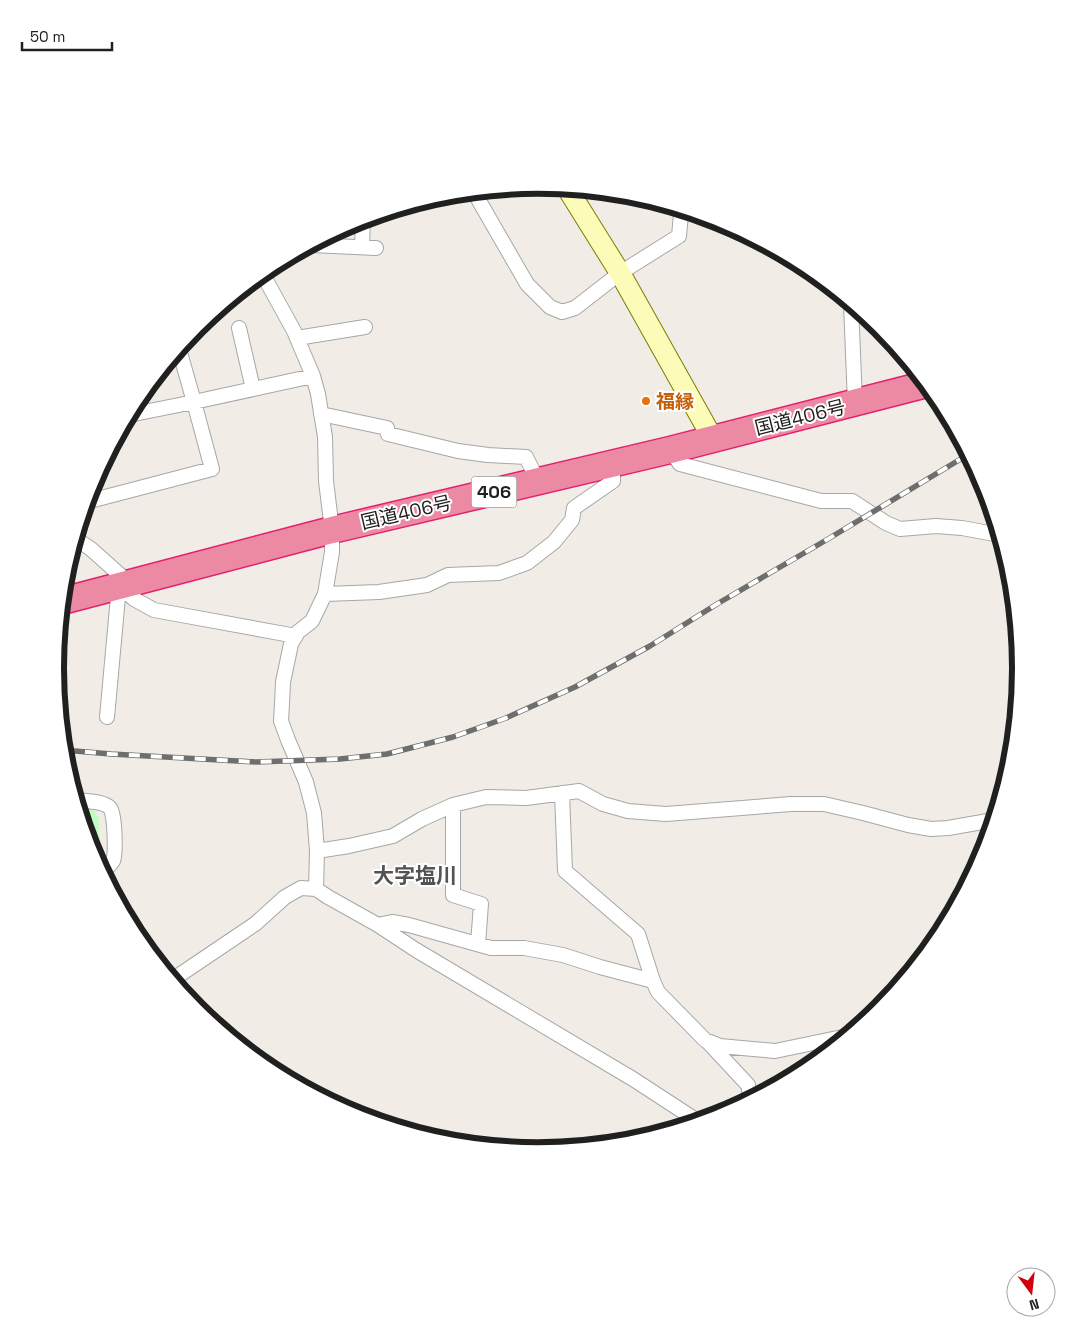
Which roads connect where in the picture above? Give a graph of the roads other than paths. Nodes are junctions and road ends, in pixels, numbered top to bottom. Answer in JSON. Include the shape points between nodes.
{"nodes":[{"id":1,"x":571,"y":195,"type":"edge"},
{"id":2,"x":477,"y":198,"type":"edge"},
{"id":3,"x":680,"y":216,"type":"edge"},
{"id":4,"x":365,"y":227,"type":"edge"},
{"id":5,"x":324,"y":245,"type":"edge"},
{"id":6,"x":620,"y":273,"type":"junction"},
{"id":7,"x":266,"y":280,"type":"edge"},
{"id":8,"x":852,"y":313,"type":"edge"},
{"id":9,"x":365,"y":327,"type":"dead end"},
{"id":10,"x":238,"y":328,"type":"dead end"},
{"id":11,"x":297,"y":338,"type":"junction"},
{"id":12,"x":181,"y":356,"type":"edge"},
{"id":13,"x":313,"y":376,"type":"junction"},
{"id":14,"x":918,"y":386,"type":"edge"},
{"id":15,"x":253,"y":389,"type":"junction"},
{"id":16,"x":194,"y":402,"type":"junction"},
{"id":17,"x":854,"y":403,"type":"junction"},
{"id":18,"x":139,"y":413,"type":"edge"},
{"id":19,"x":321,"y":414,"type":"junction"},
{"id":20,"x":713,"y":439,"type":"junction"},
{"id":21,"x":670,"y":450,"type":"junction"},
{"id":22,"x":613,"y":464,"type":"junction"},
{"id":23,"x":538,"y":481,"type":"junction"},
{"id":24,"x":95,"y":500,"type":"edge"},
{"id":25,"x":332,"y":530,"type":"junction"},
{"id":26,"x":992,"y":534,"type":"edge"},
{"id":27,"x":81,"y":542,"type":"edge"},
{"id":28,"x":124,"y":584,"type":"junction"},
{"id":29,"x":325,"y":594,"type":"junction"},
{"id":30,"x":69,"y":599,"type":"edge"},
{"id":31,"x":296,"y":636,"type":"junction"},
{"id":32,"x":105,"y":717,"type":"dead end"},
{"id":33,"x":562,"y":793,"type":"junction"},
{"id":34,"x":83,"y":801,"type":"edge"},
{"id":35,"x":453,"y":805,"type":"junction"},
{"id":36,"x":987,"y":821,"type":"edge"},
{"id":37,"x":317,"y":851,"type":"junction"},
{"id":38,"x":108,"y":867,"type":"edge"},
{"id":39,"x":316,"y":889,"type":"junction"},
{"id":40,"x":378,"y":925,"type":"junction"},
{"id":41,"x":478,"y":944,"type":"junction"},
{"id":42,"x":177,"y":976,"type":"edge"},
{"id":43,"x":653,"y":981,"type":"junction"},
{"id":44,"x":835,"y":1039,"type":"edge"},
{"id":45,"x":705,"y":1040,"type":"junction"},
{"id":46,"x":750,"y":1093,"type":"edge"},
{"id":47,"x":692,"y":1117,"type":"edge"}],
"edges":[{"from":1,"to":6,"type":"street"},
{"from":2,"to":6,"type":"street","via":[[527,284],[550,307],[562,312],[575,308]]},
{"from":3,"to":6,"type":"street","via":[[678,236]]},
{"from":4,"to":5,"type":"street","via":[[369,247]]},
{"from":6,"to":20,"type":"street"},
{"from":7,"to":11,"type":"street"},
{"from":8,"to":17,"type":"street"},
{"from":9,"to":11,"type":"street"},
{"from":10,"to":15,"type":"street"},
{"from":11,"to":13,"type":"street"},
{"from":12,"to":16,"type":"street"},
{"from":13,"to":15,"type":"street"},
{"from":13,"to":19,"type":"street"},
{"from":14,"to":17,"type":"highway","name":"国道406号","number":"406"},
{"from":15,"to":16,"type":"street"},
{"from":16,"to":18,"type":"street"},
{"from":16,"to":24,"type":"street","via":[[212,469]]},
{"from":17,"to":20,"type":"highway","name":"国道406号","number":"406"},
{"from":19,"to":23,"type":"street","via":[[387,428],[388,434],[458,451],[526,457]]},
{"from":19,"to":25,"type":"street"},
{"from":20,"to":21,"type":"highway","name":"国道406号","number":"406"},
{"from":21,"to":22,"type":"highway","name":"国道406号","number":"406"},
{"from":21,"to":26,"type":"street","via":[[680,464],[821,501],[852,501],[900,529],[936,526]]},
{"from":22,"to":23,"type":"highway","name":"国道406号","number":"406"},
{"from":22,"to":29,"type":"street","via":[[613,481],[574,508],[572,520],[554,542],[527,563],[498,573],[448,575],[428,585],[379,592]]},
{"from":23,"to":25,"type":"highway","name":"国道406号","number":"406"},
{"from":25,"to":28,"type":"highway","name":"国道406号","number":"406"},
{"from":25,"to":29,"type":"street"},
{"from":27,"to":28,"type":"street"},
{"from":28,"to":30,"type":"highway","name":"国道406号","number":"406"},
{"from":28,"to":31,"type":"street","via":[[134,599],[154,610]]},
{"from":28,"to":32,"type":"street"},
{"from":29,"to":31,"type":"street","via":[[312,621]]},
{"from":31,"to":37,"type":"street","via":[[291,644],[284,682],[281,721],[306,782],[314,814]]},
{"from":33,"to":35,"type":"street","via":[[526,798],[486,797]]},
{"from":33,"to":36,"type":"street","via":[[579,791],[628,812],[666,814],[824,804],[931,829]]},
{"from":33,"to":43,"type":"street","via":[[565,871],[638,934]]},
{"from":34,"to":38,"type":"street","via":[[103,804],[112,813],[113,860]]},
{"from":35,"to":37,"type":"street","via":[[392,836]]},
{"from":35,"to":41,"type":"street","via":[[453,895],[481,904]]},
{"from":37,"to":39,"type":"street"},
{"from":39,"to":40,"type":"street"},
{"from":39,"to":42,"type":"street","via":[[301,888],[286,897],[255,924]]},
{"from":40,"to":41,"type":"street","via":[[392,922],[409,925]]},
{"from":40,"to":47,"type":"street"},
{"from":41,"to":43,"type":"street","via":[[562,955]]},
{"from":43,"to":45,"type":"street","via":[[658,992]]},
{"from":44,"to":45,"type":"street","via":[[775,1051],[720,1046]]},
{"from":45,"to":46,"type":"street","via":[[748,1085]]}]}
